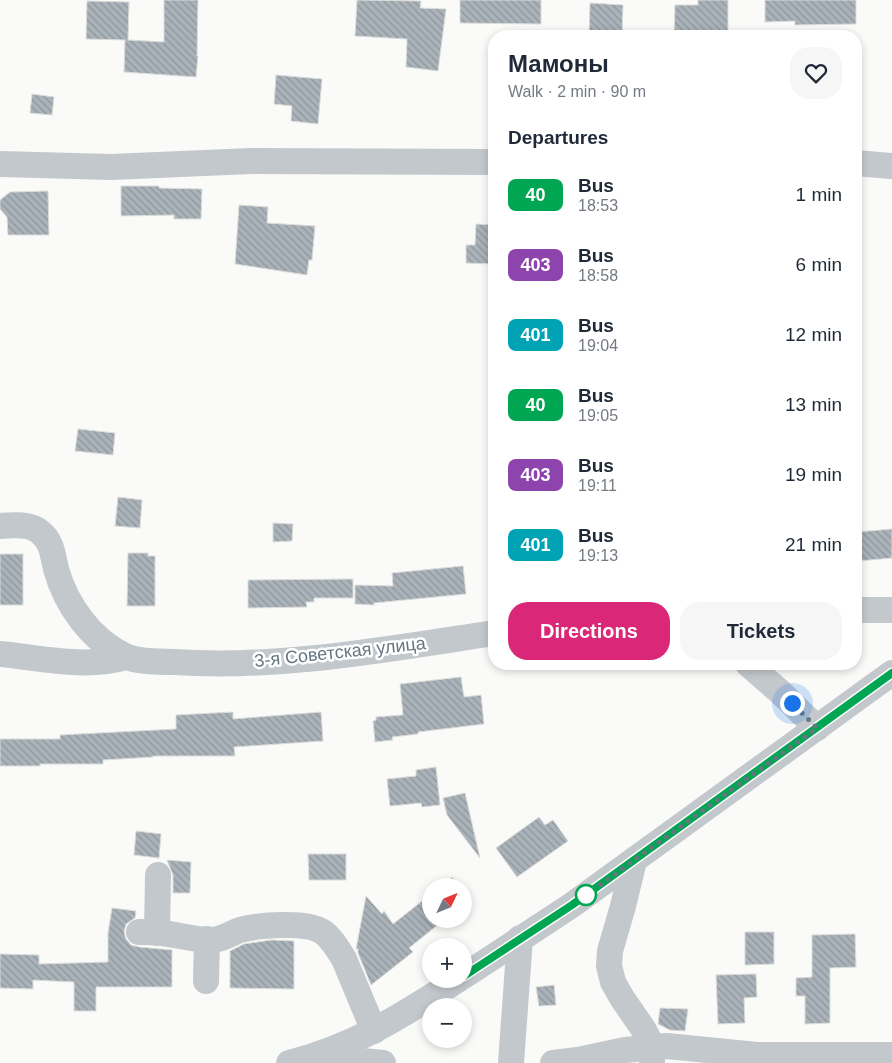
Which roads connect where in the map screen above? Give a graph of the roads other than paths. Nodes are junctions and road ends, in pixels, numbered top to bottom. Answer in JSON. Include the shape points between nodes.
{"nodes":[{"id":1,"x":488,"y":162,"type":"edge"},
{"id":2,"x":862,"y":163,"type":"edge"},
{"id":3,"x":0,"y":164,"type":"edge"},
{"id":4,"x":892,"y":166,"type":"edge"},
{"id":5,"x":0,"y":526,"type":"edge"},
{"id":6,"x":862,"y":610,"type":"edge"},
{"id":7,"x":892,"y":610,"type":"edge"},
{"id":8,"x":488,"y":634,"type":"edge"},
{"id":9,"x":0,"y":654,"type":"edge"},
{"id":10,"x":126,"y":657,"type":"junction"},
{"id":11,"x":755,"y":670,"type":"edge"},
{"id":12,"x":892,"y":673,"type":"edge"},
{"id":13,"x":817,"y":728,"type":"junction"},
{"id":14,"x":634,"y":861,"type":"junction"},
{"id":15,"x":158,"y":875,"type":"dead end"},
{"id":16,"x":520,"y":938,"type":"junction"},
{"id":17,"x":207,"y":939,"type":"junction"},
{"id":18,"x":472,"y":971,"type":"edge"},
{"id":19,"x":206,"y":981,"type":"dead end"},
{"id":20,"x":445,"y":988,"type":"edge"},
{"id":21,"x":374,"y":1031,"type":"junction"},
{"id":22,"x":652,"y":1055,"type":"edge"},
{"id":23,"x":892,"y":1055,"type":"edge"},
{"id":24,"x":315,"y":1056,"type":"junction"},
{"id":25,"x":289,"y":1063,"type":"edge"},
{"id":26,"x":383,"y":1063,"type":"edge"},
{"id":27,"x":511,"y":1063,"type":"edge"},
{"id":28,"x":553,"y":1063,"type":"edge"}],
"edges":[{"from":1,"to":3,"type":"street"},
{"from":2,"to":4,"type":"street"},
{"from":5,"to":10,"type":"street","via":[[26,526],[41,533],[50,545],[62,584],[75,610],[91,631]]},
{"from":6,"to":7,"type":"street"},
{"from":8,"to":10,"type":"street","name":"3-я Советская улица","via":[[307,660],[196,664]]},
{"from":9,"to":10,"type":"street","via":[[84,663]]},
{"from":11,"to":13,"type":"street"},
{"from":12,"to":13,"type":"street"},
{"from":13,"to":14,"type":"street"},
{"from":14,"to":16,"type":"street"},
{"from":14,"to":22,"type":"street","via":[[610,951],[609,966],[613,982],[644,1030]]},
{"from":15,"to":17,"type":"street","via":[[148,932]]},
{"from":16,"to":18,"type":"street"},
{"from":16,"to":27,"type":"street"},
{"from":17,"to":19,"type":"street"},
{"from":17,"to":21,"type":"street","via":[[219,939],[258,927],[314,927],[330,939],[344,959]]},
{"from":20,"to":21,"type":"street"},
{"from":21,"to":24,"type":"street"},
{"from":22,"to":23,"type":"street","via":[[683,1047],[765,1056]]},
{"from":22,"to":28,"type":"street","via":[[624,1050]]},
{"from":24,"to":25,"type":"street"},
{"from":24,"to":26,"type":"street"}]}
